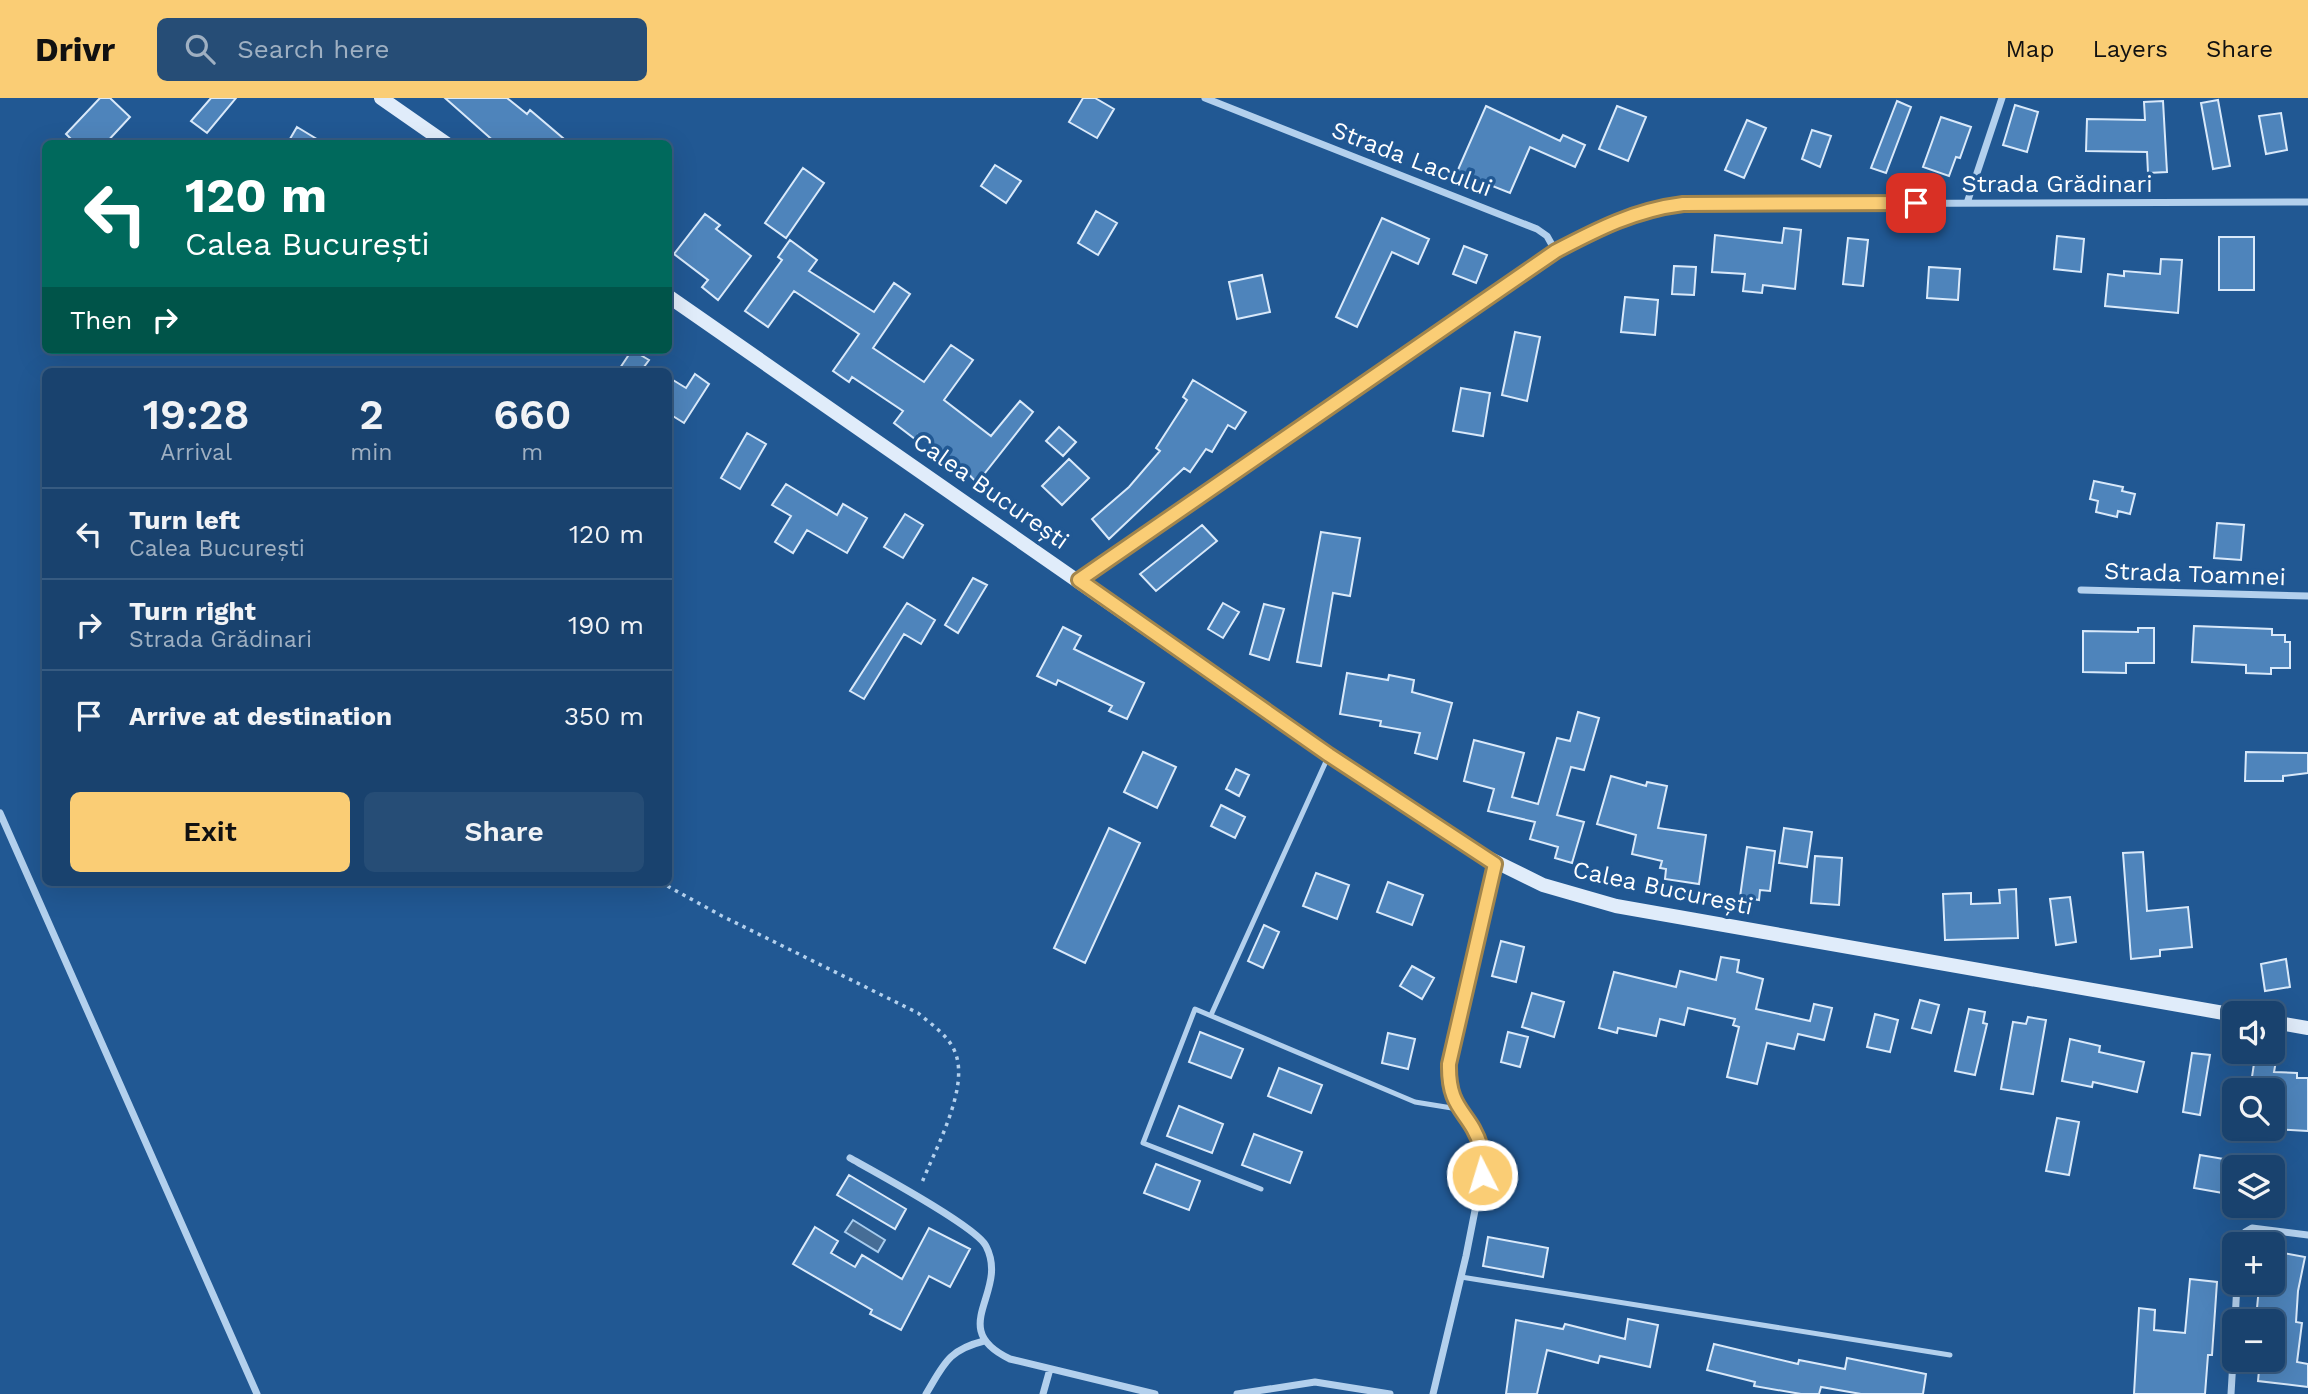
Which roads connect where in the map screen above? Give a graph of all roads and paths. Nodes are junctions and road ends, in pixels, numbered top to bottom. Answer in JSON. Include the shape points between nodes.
{"nodes":[{"id":1,"x":381,"y":98,"type":"edge"},
{"id":2,"x":1205,"y":98,"type":"edge"},
{"id":3,"x":2002,"y":98,"type":"edge"},
{"id":4,"x":441,"y":140,"type":"edge"},
{"id":5,"x":2308,"y":202,"type":"edge"},
{"id":6,"x":1967,"y":203,"type":"junction"},
{"id":7,"x":1556,"y":251,"type":"junction"},
{"id":8,"x":672,"y":299,"type":"edge"},
{"id":9,"x":1079,"y":580,"type":"junction"},
{"id":10,"x":2081,"y":590,"type":"dead end"},
{"id":11,"x":2308,"y":596,"type":"edge"},
{"id":12,"x":1329,"y":755,"type":"junction"},
{"id":13,"x":0,"y":813,"type":"edge"},
{"id":14,"x":1495,"y":864,"type":"junction"},
{"id":15,"x":667,"y":886,"type":"edge"},
{"id":16,"x":2222,"y":1014,"type":"edge"},
{"id":17,"x":1211,"y":1015,"type":"junction"},
{"id":18,"x":2285,"y":1024,"type":"edge"},
{"id":19,"x":2308,"y":1028,"type":"edge"},
{"id":20,"x":1458,"y":1110,"type":"junction"},
{"id":21,"x":850,"y":1158,"type":"dead end"},
{"id":22,"x":1261,"y":1189,"type":"dead end"},
{"id":23,"x":917,"y":1196,"type":"junction"},
{"id":24,"x":2245,"y":1232,"type":"edge"},
{"id":25,"x":2284,"y":1232,"type":"edge"},
{"id":26,"x":2285,"y":1232,"type":"edge"},
{"id":27,"x":2308,"y":1235,"type":"edge"},
{"id":28,"x":1461,"y":1277,"type":"junction"},
{"id":29,"x":984,"y":1342,"type":"junction"},
{"id":30,"x":1951,"y":1355,"type":"dead end"},
{"id":31,"x":1050,"y":1369,"type":"junction"},
{"id":32,"x":2232,"y":1372,"type":"edge"},
{"id":33,"x":257,"y":1394,"type":"edge"},
{"id":34,"x":926,"y":1394,"type":"edge"},
{"id":35,"x":1043,"y":1394,"type":"edge"},
{"id":36,"x":1155,"y":1394,"type":"edge"},
{"id":37,"x":1237,"y":1394,"type":"edge"},
{"id":38,"x":1390,"y":1394,"type":"edge"},
{"id":39,"x":1433,"y":1394,"type":"edge"},
{"id":40,"x":2231,"y":1394,"type":"edge"}],
"edges":[{"from":1,"to":4,"type":"main road"},
{"from":2,"to":7,"type":"street","name":"Strada Lacului","via":[[1538,229]]},
{"from":3,"to":6,"type":"street"},
{"from":5,"to":6,"type":"street","name":"Strada Grădinari"},
{"from":6,"to":7,"type":"street","name":"Strada Grădinari","via":[[1683,204],[1654,208],[1602,226]]},
{"from":7,"to":9,"type":"street","name":"Strada Grădinari"},
{"from":8,"to":9,"type":"main road","name":"Calea București"},
{"from":9,"to":12,"type":"main road","name":"Calea București"},
{"from":10,"to":11,"type":"street","name":"Strada Toamnei"},
{"from":12,"to":14,"type":"main road","name":"Calea București"},
{"from":12,"to":17,"type":"lane"},
{"from":13,"to":33,"type":"street"},
{"from":14,"to":16,"type":"main road","name":"Calea București","via":[[1543,885],[1616,906]]},
{"from":14,"to":20,"type":"street","via":[[1449,1064],[1448,1081]]},
{"from":15,"to":23,"type":"path","via":[[918,1013],[954,1049],[961,1070],[958,1090]]},
{"from":17,"to":20,"type":"lane","via":[[1415,1102]]},
{"from":17,"to":22,"type":"lane","via":[[1195,1009],[1143,1143]]},
{"from":18,"to":19,"type":"main road"},
{"from":20,"to":28,"type":"street","via":[[1473,1126],[1482,1150],[1476,1213]]},
{"from":21,"to":23,"type":"street"},
{"from":23,"to":29,"type":"street","via":[[986,1244],[992,1265],[981,1318]]},
{"from":24,"to":25,"type":"street","via":[[2252,1228]]},
{"from":26,"to":27,"type":"street"},
{"from":28,"to":30,"type":"lane"},
{"from":28,"to":39,"type":"street"},
{"from":29,"to":31,"type":"street","via":[[1010,1359]]},
{"from":29,"to":34,"type":"street","via":[[961,1347]]},
{"from":31,"to":35,"type":"street"},
{"from":31,"to":36,"type":"street"},
{"from":32,"to":40,"type":"street"},
{"from":37,"to":38,"type":"street","via":[[1315,1382]]}]}
